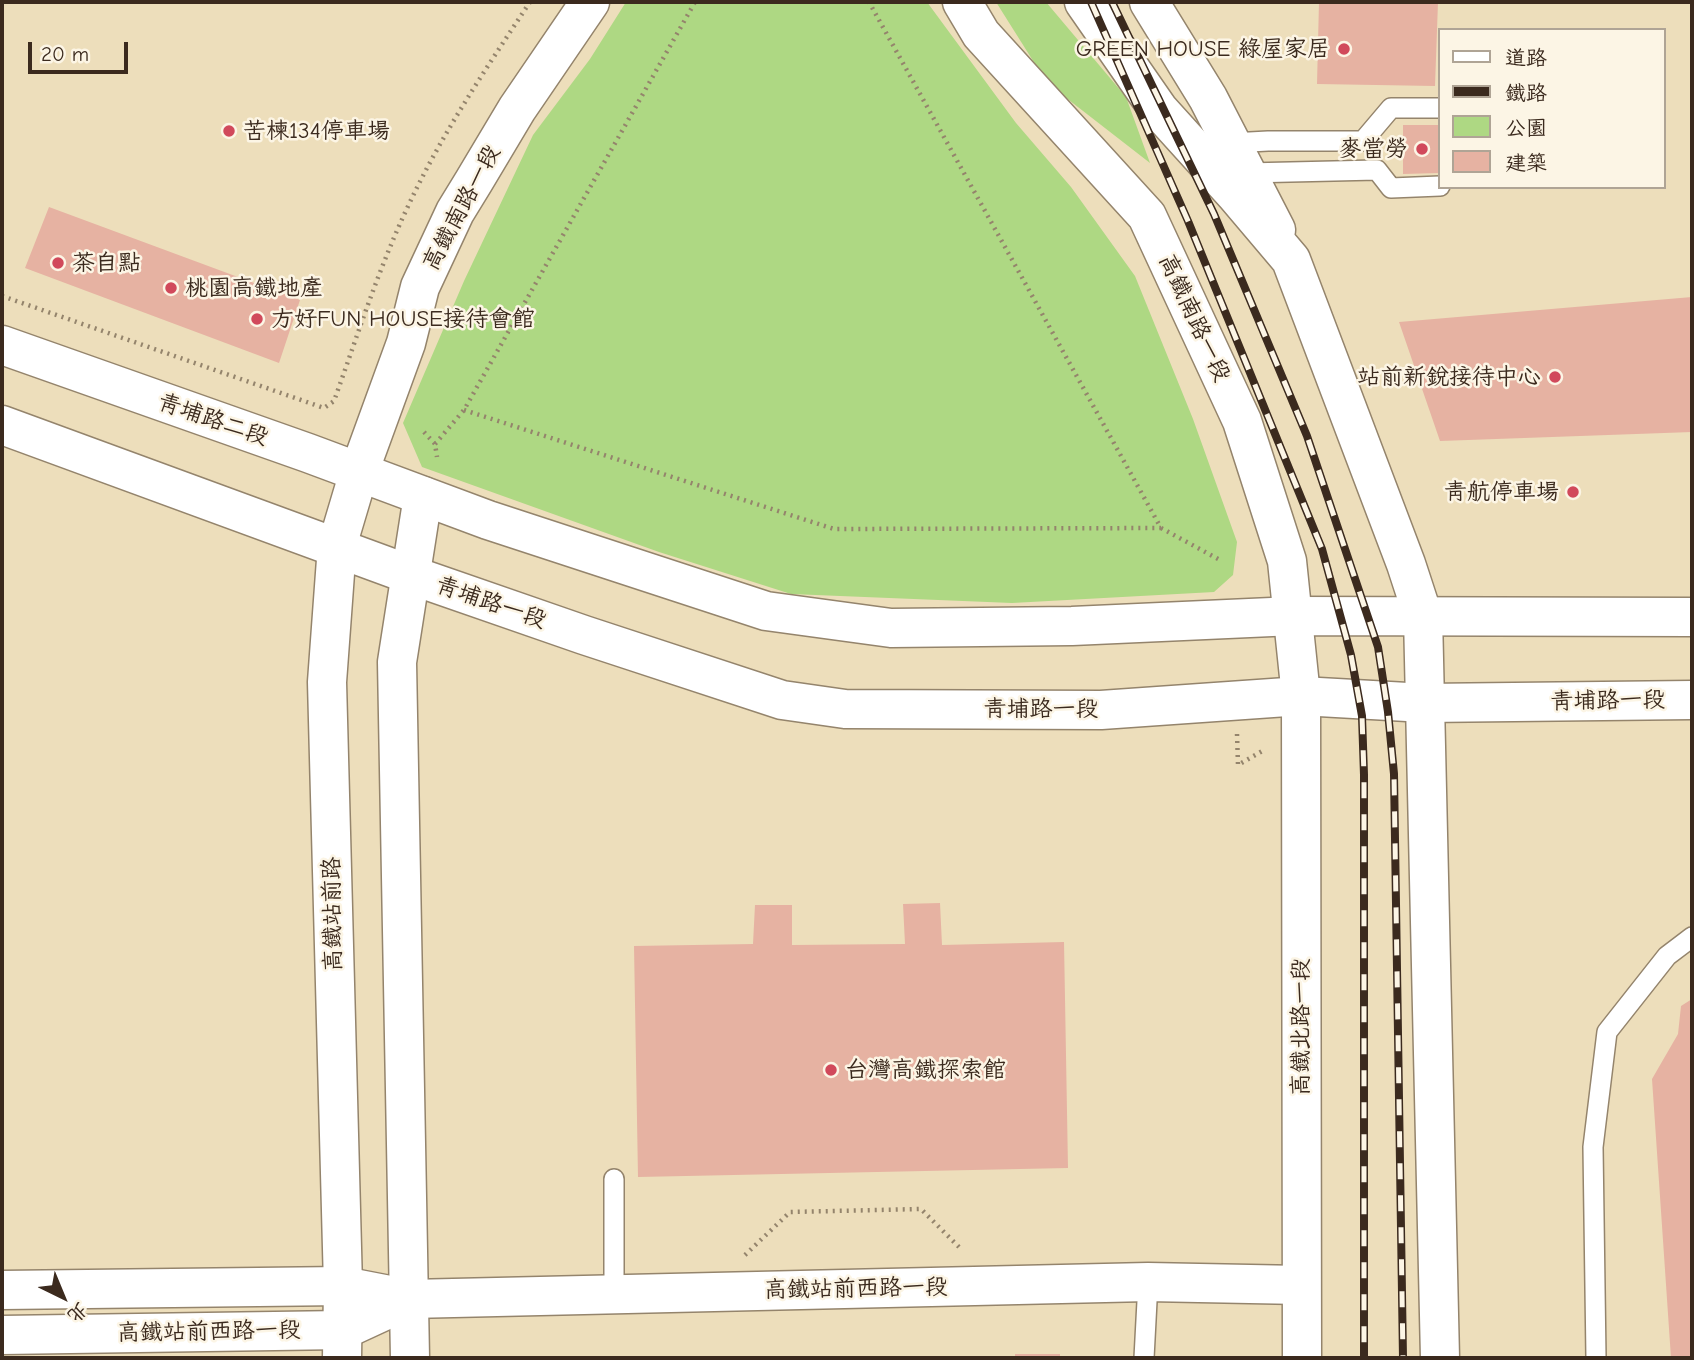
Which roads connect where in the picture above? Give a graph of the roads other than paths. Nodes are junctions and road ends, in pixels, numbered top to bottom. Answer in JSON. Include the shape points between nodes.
{"nodes":[{"id":1,"x":590,"y":2,"type":"edge"},
{"id":2,"x":962,"y":2,"type":"edge"},
{"id":3,"x":1084,"y":2,"type":"edge"},
{"id":4,"x":1149,"y":2,"type":"edge"},
{"id":5,"x":1438,"y":108,"type":"edge"},
{"id":6,"x":1239,"y":158,"type":"junction"},
{"id":7,"x":1438,"y":187,"type":"edge"},
{"id":8,"x":1291,"y":260,"type":"junction"},
{"id":9,"x":2,"y":345,"type":"edge"},
{"id":10,"x":2,"y":425,"type":"edge"},
{"id":11,"x":359,"y":472,"type":"junction"},
{"id":12,"x":423,"y":496,"type":"junction"},
{"id":13,"x":337,"y":546,"type":"junction"},
{"id":14,"x":411,"y":575,"type":"junction"},
{"id":15,"x":1294,"y":616,"type":"junction"},
{"id":16,"x":1423,"y":616,"type":"junction"},
{"id":17,"x":1692,"y":617,"type":"edge"},
{"id":18,"x":1301,"y":696,"type":"junction"},
{"id":19,"x":1692,"y":700,"type":"edge"},
{"id":20,"x":1425,"y":703,"type":"junction"},
{"id":21,"x":1692,"y":937,"type":"edge"},
{"id":22,"x":614,"y":1179,"type":"dead end"},
{"id":23,"x":1148,"y":1282,"type":"junction"},
{"id":24,"x":1301,"y":1285,"type":"junction"},
{"id":25,"x":343,"y":1286,"type":"junction"},
{"id":26,"x":2,"y":1290,"type":"edge"},
{"id":27,"x":614,"y":1294,"type":"junction"},
{"id":28,"x":410,"y":1299,"type":"junction"},
{"id":29,"x":2,"y":1335,"type":"edge"},
{"id":30,"x":342,"y":1344,"type":"edge"},
{"id":31,"x":410,"y":1358,"type":"edge"},
{"id":32,"x":1144,"y":1358,"type":"edge"},
{"id":33,"x":1302,"y":1358,"type":"edge"},
{"id":34,"x":1440,"y":1358,"type":"edge"},
{"id":35,"x":1597,"y":1358,"type":"edge"}],
"edges":[{"from":1,"to":11,"type":"street","name":"高鐵南路一段","via":[[517,109],[455,212],[420,287],[406,342]]},
{"from":2,"to":15,"type":"street","name":"高鐵南路一段","via":[[981,34],[1147,216],[1242,421],[1287,561]]},
{"from":3,"to":8,"type":"street","via":[[1159,110]]},
{"from":4,"to":6,"type":"street"},
{"from":5,"to":6,"type":"lane","via":[[1391,108],[1363,141],[1268,141]]},
{"from":6,"to":7,"type":"lane","via":[[1377,170],[1391,188]]},
{"from":6,"to":8,"type":"street"},
{"from":8,"to":16,"type":"street"},
{"from":9,"to":11,"type":"street","name":"青埔路二段"},
{"from":10,"to":13,"type":"street"},
{"from":11,"to":12,"type":"street","name":"青埔路二段"},
{"from":11,"to":13,"type":"street","name":"高鐵站前路"},
{"from":12,"to":14,"type":"street"},
{"from":12,"to":15,"type":"street","via":[[766,611],[891,628]]},
{"from":13,"to":14,"type":"street"},
{"from":13,"to":25,"type":"street","name":"高鐵站前路","via":[[327,682]]},
{"from":14,"to":18,"type":"street","name":"青埔路一段","via":[[782,700],[845,709],[1101,710]]},
{"from":14,"to":28,"type":"street","via":[[397,662]]},
{"from":15,"to":16,"type":"street"},
{"from":15,"to":18,"type":"street","name":"高鐵南路一段"},
{"from":16,"to":17,"type":"street"},
{"from":16,"to":20,"type":"street"},
{"from":18,"to":20,"type":"street","name":"青埔路一段"},
{"from":18,"to":24,"type":"street","name":"高鐵北路一段"},
{"from":19,"to":20,"type":"street","name":"青埔路一段"},
{"from":20,"to":34,"type":"street"},
{"from":21,"to":35,"type":"lane","via":[[1667,956],[1607,1032],[1593,1147]]},
{"from":22,"to":27,"type":"lane"},
{"from":23,"to":24,"type":"street","name":"高鐵站前西路一段"},
{"from":23,"to":27,"type":"street","name":"高鐵站前西路一段"},
{"from":23,"to":32,"type":"lane"},
{"from":24,"to":33,"type":"street","name":"高鐵北路一段"},
{"from":25,"to":26,"type":"street","name":"高鐵站前西路一段"},
{"from":25,"to":28,"type":"street","name":"高鐵站前西路一段"},
{"from":25,"to":30,"type":"street","name":"高鐵站前路"},
{"from":27,"to":28,"type":"street","name":"高鐵站前西路一段"},
{"from":28,"to":30,"type":"street","name":"高鐵站前西路一段"},
{"from":28,"to":31,"type":"street"},
{"from":29,"to":30,"type":"street","name":"高鐵站前西路一段"}]}
